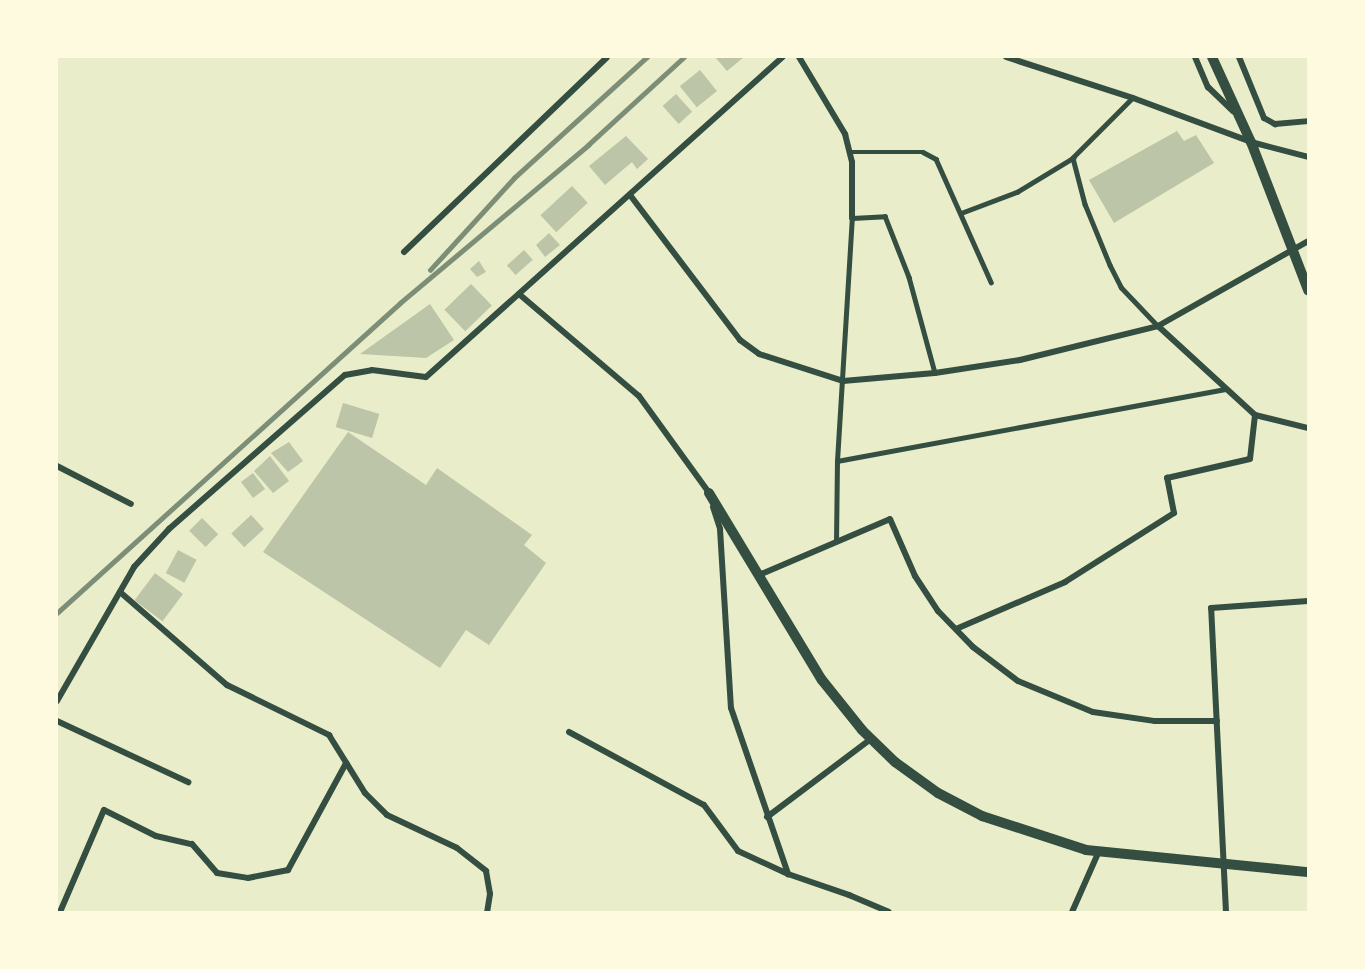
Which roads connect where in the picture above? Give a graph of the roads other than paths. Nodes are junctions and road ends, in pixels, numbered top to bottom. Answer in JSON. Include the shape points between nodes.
{"nodes":[{"id":1,"x":607,"y":57,"type":"edge"},
{"id":2,"x":783,"y":57,"type":"edge"},
{"id":3,"x":799,"y":57,"type":"edge"},
{"id":4,"x":1006,"y":57,"type":"edge"},
{"id":5,"x":1195,"y":57,"type":"edge"},
{"id":6,"x":1212,"y":57,"type":"edge"},
{"id":7,"x":1239,"y":57,"type":"edge"},
{"id":8,"x":1132,"y":98,"type":"junction"},
{"id":9,"x":1238,"y":115,"type":"junction"},
{"id":10,"x":1308,"y":121,"type":"edge"},
{"id":11,"x":1251,"y":142,"type":"junction"},
{"id":12,"x":849,"y":152,"type":"junction"},
{"id":13,"x":1308,"y":157,"type":"edge"},
{"id":14,"x":1073,"y":158,"type":"junction"},
{"id":15,"x":630,"y":195,"type":"junction"},
{"id":16,"x":961,"y":213,"type":"junction"},
{"id":17,"x":852,"y":218,"type":"junction"},
{"id":18,"x":1308,"y":241,"type":"edge"},
{"id":19,"x":1294,"y":251,"type":"junction"},
{"id":20,"x":404,"y":252,"type":"dead end"},
{"id":21,"x":991,"y":282,"type":"dead end"},
{"id":22,"x":1308,"y":290,"type":"edge"},
{"id":23,"x":519,"y":294,"type":"junction"},
{"id":24,"x":1158,"y":326,"type":"junction"},
{"id":25,"x":935,"y":373,"type":"junction"},
{"id":26,"x":843,"y":381,"type":"junction"},
{"id":27,"x":1226,"y":390,"type":"junction"},
{"id":28,"x":1255,"y":415,"type":"junction"},
{"id":29,"x":1308,"y":428,"type":"edge"},
{"id":30,"x":837,"y":461,"type":"junction"},
{"id":31,"x":57,"y":466,"type":"edge"},
{"id":32,"x":709,"y":493,"type":"junction"},
{"id":33,"x":131,"y":504,"type":"dead end"},
{"id":34,"x":836,"y":542,"type":"junction"},
{"id":35,"x":759,"y":575,"type":"junction"},
{"id":36,"x":120,"y":592,"type":"junction"},
{"id":37,"x":1308,"y":601,"type":"edge"},
{"id":38,"x":956,"y":629,"type":"junction"},
{"id":39,"x":57,"y":701,"type":"edge"},
{"id":40,"x":57,"y":721,"type":"edge"},
{"id":41,"x":1217,"y":721,"type":"junction"},
{"id":42,"x":569,"y":732,"type":"dead end"},
{"id":43,"x":871,"y":739,"type":"junction"},
{"id":44,"x":346,"y":762,"type":"junction"},
{"id":45,"x":188,"y":782,"type":"dead end"},
{"id":46,"x":767,"y":817,"type":"junction"},
{"id":47,"x":1100,"y":851,"type":"junction"},
{"id":48,"x":1223,"y":863,"type":"junction"},
{"id":49,"x":1308,"y":872,"type":"edge"},
{"id":50,"x":788,"y":874,"type":"junction"},
{"id":51,"x":60,"y":912,"type":"edge"},
{"id":52,"x":487,"y":912,"type":"edge"},
{"id":53,"x":889,"y":912,"type":"edge"},
{"id":54,"x":1072,"y":912,"type":"edge"},
{"id":55,"x":1226,"y":912,"type":"edge"}],
"edges":[{"from":1,"to":20,"type":"street"},
{"from":2,"to":15,"type":"street"},
{"from":3,"to":12,"type":"street","via":[[845,134]]},
{"from":4,"to":8,"type":"street"},
{"from":5,"to":9,"type":"street","via":[[1208,87]]},
{"from":6,"to":9,"type":"street"},
{"from":7,"to":10,"type":"street","via":[[1264,118],[1275,124]]},
{"from":8,"to":11,"type":"street"},
{"from":8,"to":14,"type":"lane"},
{"from":9,"to":11,"type":"street"},
{"from":11,"to":13,"type":"street"},
{"from":11,"to":19,"type":"street"},
{"from":12,"to":16,"type":"lane","via":[[930,155],[936,159]]},
{"from":12,"to":17,"type":"street"},
{"from":14,"to":16,"type":"lane","via":[[1017,192]]},
{"from":14,"to":24,"type":"lane","via":[[1085,204],[1121,287]]},
{"from":15,"to":23,"type":"street"},
{"from":15,"to":26,"type":"street","via":[[740,340],[759,354]]},
{"from":16,"to":21,"type":"lane"},
{"from":17,"to":25,"type":"lane","via":[[885,216],[909,277]]},
{"from":17,"to":26,"type":"lane"},
{"from":18,"to":19,"type":"street"},
{"from":19,"to":22,"type":"street"},
{"from":19,"to":24,"type":"street"},
{"from":23,"to":32,"type":"street","via":[[639,396]]},
{"from":23,"to":36,"type":"street","via":[[426,377],[372,370],[345,375],[170,529],[134,567]]},
{"from":24,"to":25,"type":"street","via":[[1020,360]]},
{"from":24,"to":27,"type":"street"},
{"from":25,"to":26,"type":"street"},
{"from":26,"to":30,"type":"lane"},
{"from":27,"to":28,"type":"street"},
{"from":27,"to":30,"type":"lane"},
{"from":28,"to":29,"type":"street"},
{"from":28,"to":38,"type":"street","via":[[1250,459],[1167,478],[1174,513],[1065,582]]},
{"from":30,"to":34,"type":"lane"},
{"from":31,"to":33,"type":"street"},
{"from":32,"to":35,"type":"street"},
{"from":32,"to":46,"type":"street","via":[[720,529],[730,708]]},
{"from":34,"to":35,"type":"street"},
{"from":34,"to":38,"type":"street","via":[[890,519],[915,576],[938,611]]},
{"from":35,"to":43,"type":"street","via":[[822,680]]},
{"from":36,"to":39,"type":"street"},
{"from":36,"to":44,"type":"street","via":[[227,685],[328,735]]},
{"from":37,"to":41,"type":"street","via":[[1211,608]]},
{"from":38,"to":41,"type":"street","via":[[1018,681],[1093,712],[1155,721]]},
{"from":40,"to":45,"type":"street"},
{"from":41,"to":48,"type":"street"},
{"from":42,"to":50,"type":"street","via":[[704,805],[738,851]]},
{"from":43,"to":46,"type":"street"},
{"from":43,"to":47,"type":"street","via":[[938,793],[982,816]]},
{"from":44,"to":51,"type":"street","via":[[288,870],[248,878],[217,873],[192,844],[156,836],[104,810]]},
{"from":44,"to":52,"type":"street","via":[[365,793],[387,815],[457,848],[486,871],[490,894]]},
{"from":46,"to":50,"type":"street"},
{"from":47,"to":48,"type":"street"},
{"from":47,"to":54,"type":"street"},
{"from":48,"to":49,"type":"street"},
{"from":48,"to":55,"type":"street"},
{"from":50,"to":53,"type":"street"}]}
